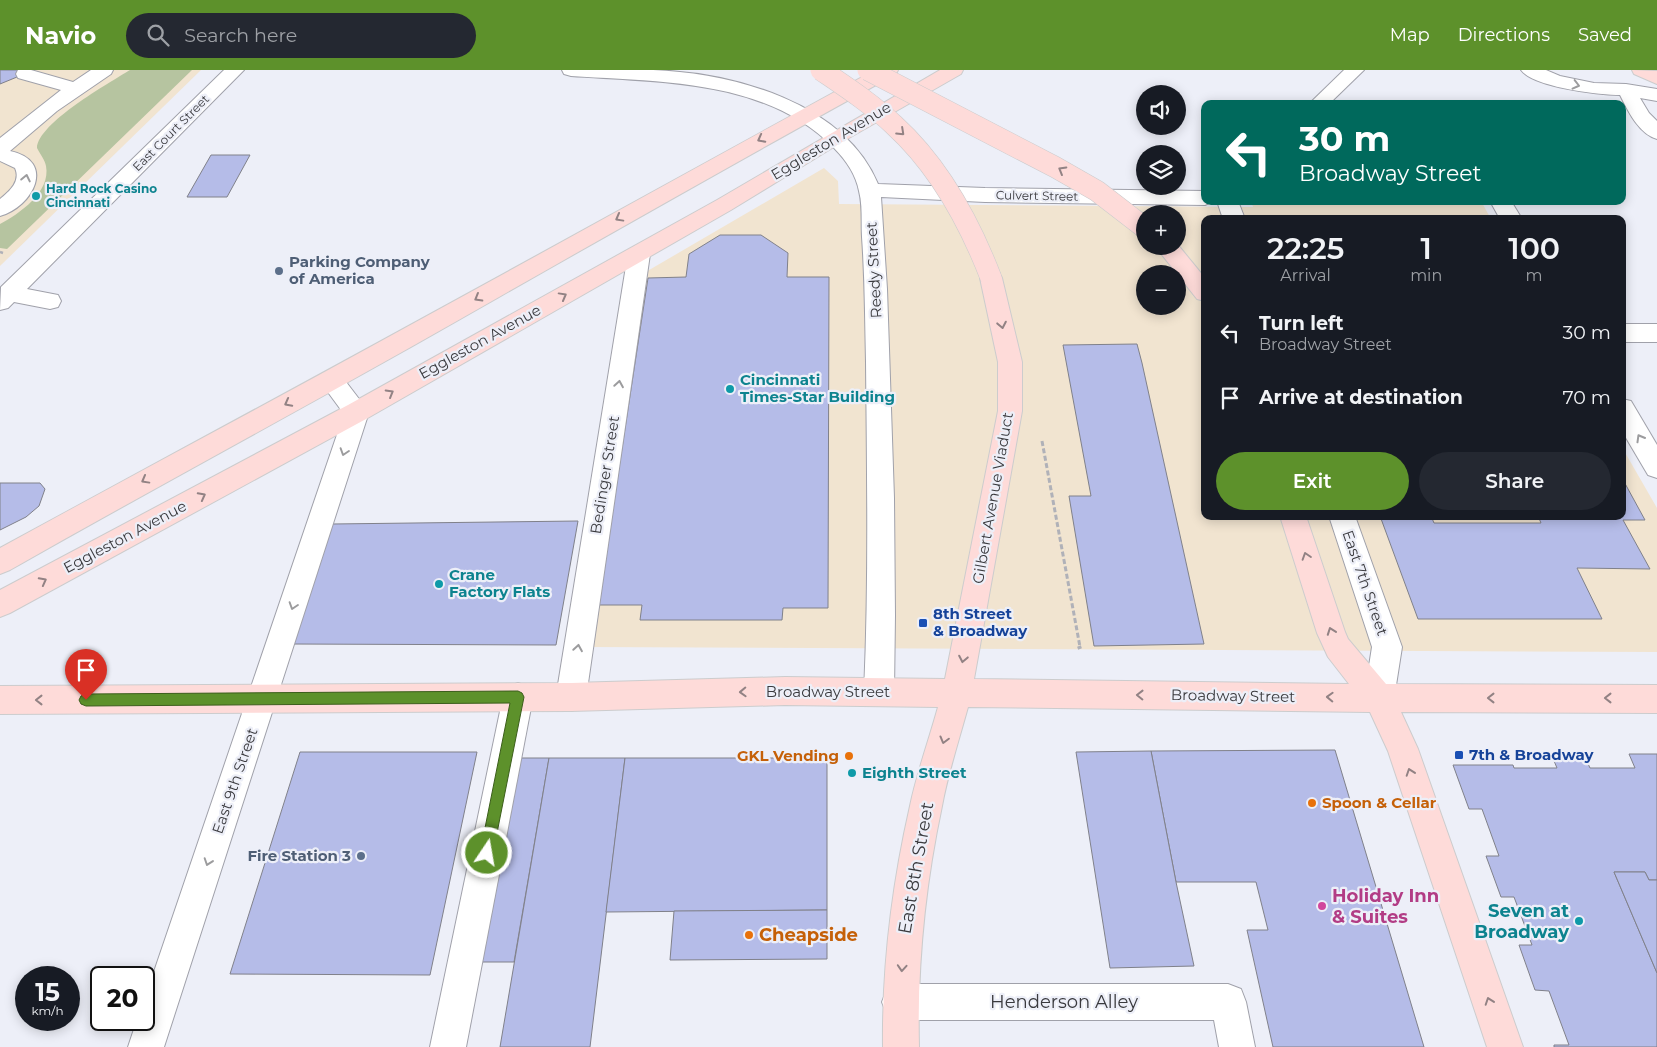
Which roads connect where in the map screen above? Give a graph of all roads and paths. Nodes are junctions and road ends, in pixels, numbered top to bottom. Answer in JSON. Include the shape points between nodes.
{"nodes":[{"id":1,"x":104,"y":70,"type":"edge"},
{"id":2,"x":235,"y":70,"type":"edge"},
{"id":3,"x":571,"y":70,"type":"edge"},
{"id":4,"x":821,"y":70,"type":"edge"},
{"id":5,"x":868,"y":70,"type":"edge"},
{"id":6,"x":889,"y":70,"type":"edge"},
{"id":7,"x":954,"y":70,"type":"edge"},
{"id":8,"x":1355,"y":70,"type":"edge"},
{"id":9,"x":1530,"y":70,"type":"edge"},
{"id":10,"x":1585,"y":70,"type":"edge"},
{"id":11,"x":1641,"y":70,"type":"edge"},
{"id":12,"x":25,"y":74,"type":"dead end"},
{"id":13,"x":1657,"y":78,"type":"edge"},
{"id":14,"x":74,"y":88,"type":"junction"},
{"id":15,"x":1626,"y":90,"type":"junction"},
{"id":16,"x":1657,"y":95,"type":"edge"},
{"id":17,"x":1322,"y":100,"type":"edge"},
{"id":18,"x":804,"y":116,"type":"junction"},
{"id":19,"x":1657,"y":133,"type":"edge"},
{"id":20,"x":835,"y":138,"type":"junction"},
{"id":21,"x":0,"y":149,"type":"edge"},
{"id":22,"x":0,"y":155,"type":"edge"},
{"id":23,"x":870,"y":190,"type":"junction"},
{"id":24,"x":1201,"y":198,"type":"edge"},
{"id":25,"x":0,"y":209,"type":"edge"},
{"id":26,"x":1136,"y":221,"type":"edge"},
{"id":27,"x":639,"y":254,"type":"junction"},
{"id":28,"x":1173,"y":255,"type":"edge"},
{"id":29,"x":1201,"y":288,"type":"edge"},
{"id":30,"x":5,"y":298,"type":"edge"},
{"id":31,"x":50,"y":301,"type":"dead end"},
{"id":32,"x":1626,"y":333,"type":"edge"},
{"id":33,"x":1657,"y":333,"type":"edge"},
{"id":34,"x":331,"y":380,"type":"junction"},
{"id":35,"x":357,"y":412,"type":"junction"},
{"id":36,"x":1626,"y":415,"type":"edge"},
{"id":37,"x":1042,"y":441,"type":"dead end"},
{"id":38,"x":1657,"y":468,"type":"edge"},
{"id":39,"x":1295,"y":520,"type":"edge"},
{"id":40,"x":1343,"y":520,"type":"edge"},
{"id":41,"x":0,"y":562,"type":"edge"},
{"id":42,"x":0,"y":604,"type":"edge"},
{"id":43,"x":1080,"y":649,"type":"dead end"},
{"id":44,"x":880,"y":692,"type":"junction"},
{"id":45,"x":957,"y":693,"type":"junction"},
{"id":46,"x":518,"y":697,"type":"junction"},
{"id":47,"x":571,"y":697,"type":"junction"},
{"id":48,"x":1379,"y":698,"type":"junction"},
{"id":49,"x":1657,"y":699,"type":"edge"},
{"id":50,"x":0,"y":700,"type":"edge"},
{"id":51,"x":263,"y":700,"type":"junction"},
{"id":52,"x":900,"y":1002,"type":"junction"},
{"id":53,"x":146,"y":1047,"type":"edge"},
{"id":54,"x":448,"y":1047,"type":"edge"},
{"id":55,"x":901,"y":1047,"type":"edge"},
{"id":56,"x":1237,"y":1047,"type":"edge"},
{"id":57,"x":1505,"y":1047,"type":"edge"}],
"edges":[{"from":1,"to":14,"type":"street"},
{"from":2,"to":30,"type":"street","name":"East Court Street"},
{"from":3,"to":18,"type":"street","name":"Reedy Street","via":[[721,84],[754,92]]},
{"from":4,"to":45,"type":"main road","name":"Gilbert Avenue Viaduct","one_way":true,"bridge":true,"via":[[867,102],[905,135],[951,193],[963,212],[991,278],[1010,362],[1010,411]]},
{"from":26,"to":5,"type":"main road","one_way":true,"bridge":true,"via":[[1097,191],[1055,167]]},
{"from":6,"to":18,"type":"main road"},
{"from":7,"to":20,"type":"main road","name":"Eggleston Avenue"},
{"from":8,"to":17,"type":"street"},
{"from":9,"to":15,"type":"street","one_way":true,"via":[[1594,90]]},
{"from":10,"to":15,"type":"street"},
{"from":11,"to":13,"type":"main road"},
{"from":12,"to":14,"type":"street"},
{"from":14,"to":21,"type":"street","via":[[42,111]]},
{"from":15,"to":16,"type":"street"},
{"from":15,"to":19,"type":"street","via":[[1641,116]]},
{"from":18,"to":20,"type":"street","name":"Reedy Street"},
{"from":18,"to":34,"type":"main road","one_way":true},
{"from":20,"to":23,"type":"street","name":"Reedy Street","via":[[849,153]]},
{"from":20,"to":27,"type":"main road","name":"Eggleston Avenue"},
{"from":25,"to":22,"type":"street","one_way":true,"via":[[21,194],[28,181],[28,170],[22,162]]},
{"from":23,"to":24,"type":"street","name":"Culvert Street"},
{"from":23,"to":44,"type":"street","name":"Reedy Street","via":[[876,271],[882,624]]},
{"from":35,"to":27,"type":"main road","name":"Eggleston Avenue","one_way":true},
{"from":47,"to":27,"type":"street","name":"Bedinger Street","one_way":true},
{"from":28,"to":29,"type":"main road"},
{"from":30,"to":31,"type":"street"},
{"from":32,"to":33,"type":"street"},
{"from":34,"to":35,"type":"street"},
{"from":34,"to":41,"type":"main road","one_way":true},
{"from":42,"to":35,"type":"main road","name":"Eggleston Avenue","one_way":true},
{"from":35,"to":51,"type":"street","name":"East 9th Street","one_way":true},
{"from":38,"to":36,"type":"street","one_way":true},
{"from":37,"to":43,"type":"path"},
{"from":48,"to":39,"type":"main road","one_way":true,"via":[[1338,648]]},
{"from":40,"to":48,"type":"street","name":"East 7th Street","via":[[1387,647]]},
{"from":44,"to":45,"type":"main road","name":"Broadway Street"},
{"from":44,"to":47,"type":"main road","name":"Broadway Street","one_way":true,"via":[[785,691]]},
{"from":48,"to":45,"type":"main road","name":"Broadway Street","one_way":true},
{"from":45,"to":52,"type":"main road","name":"East 8th Street","one_way":true,"via":[[926,804],[914,866],[904,934]]},
{"from":46,"to":47,"type":"main road","name":"Broadway Street"},
{"from":46,"to":51,"type":"main road","name":"Broadway Street"},
{"from":46,"to":54,"type":"street"},
{"from":49,"to":48,"type":"main road","name":"Broadway Street","one_way":true},
{"from":57,"to":48,"type":"main road","one_way":true,"via":[[1402,749]]},
{"from":51,"to":50,"type":"main road","name":"Broadway Street","one_way":true},
{"from":51,"to":53,"type":"street","name":"East 9th Street","one_way":true},
{"from":52,"to":55,"type":"main road","name":"East 8th Street"},
{"from":52,"to":56,"type":"street","name":"Henderson Alley","via":[[1228,1002]]}]}
